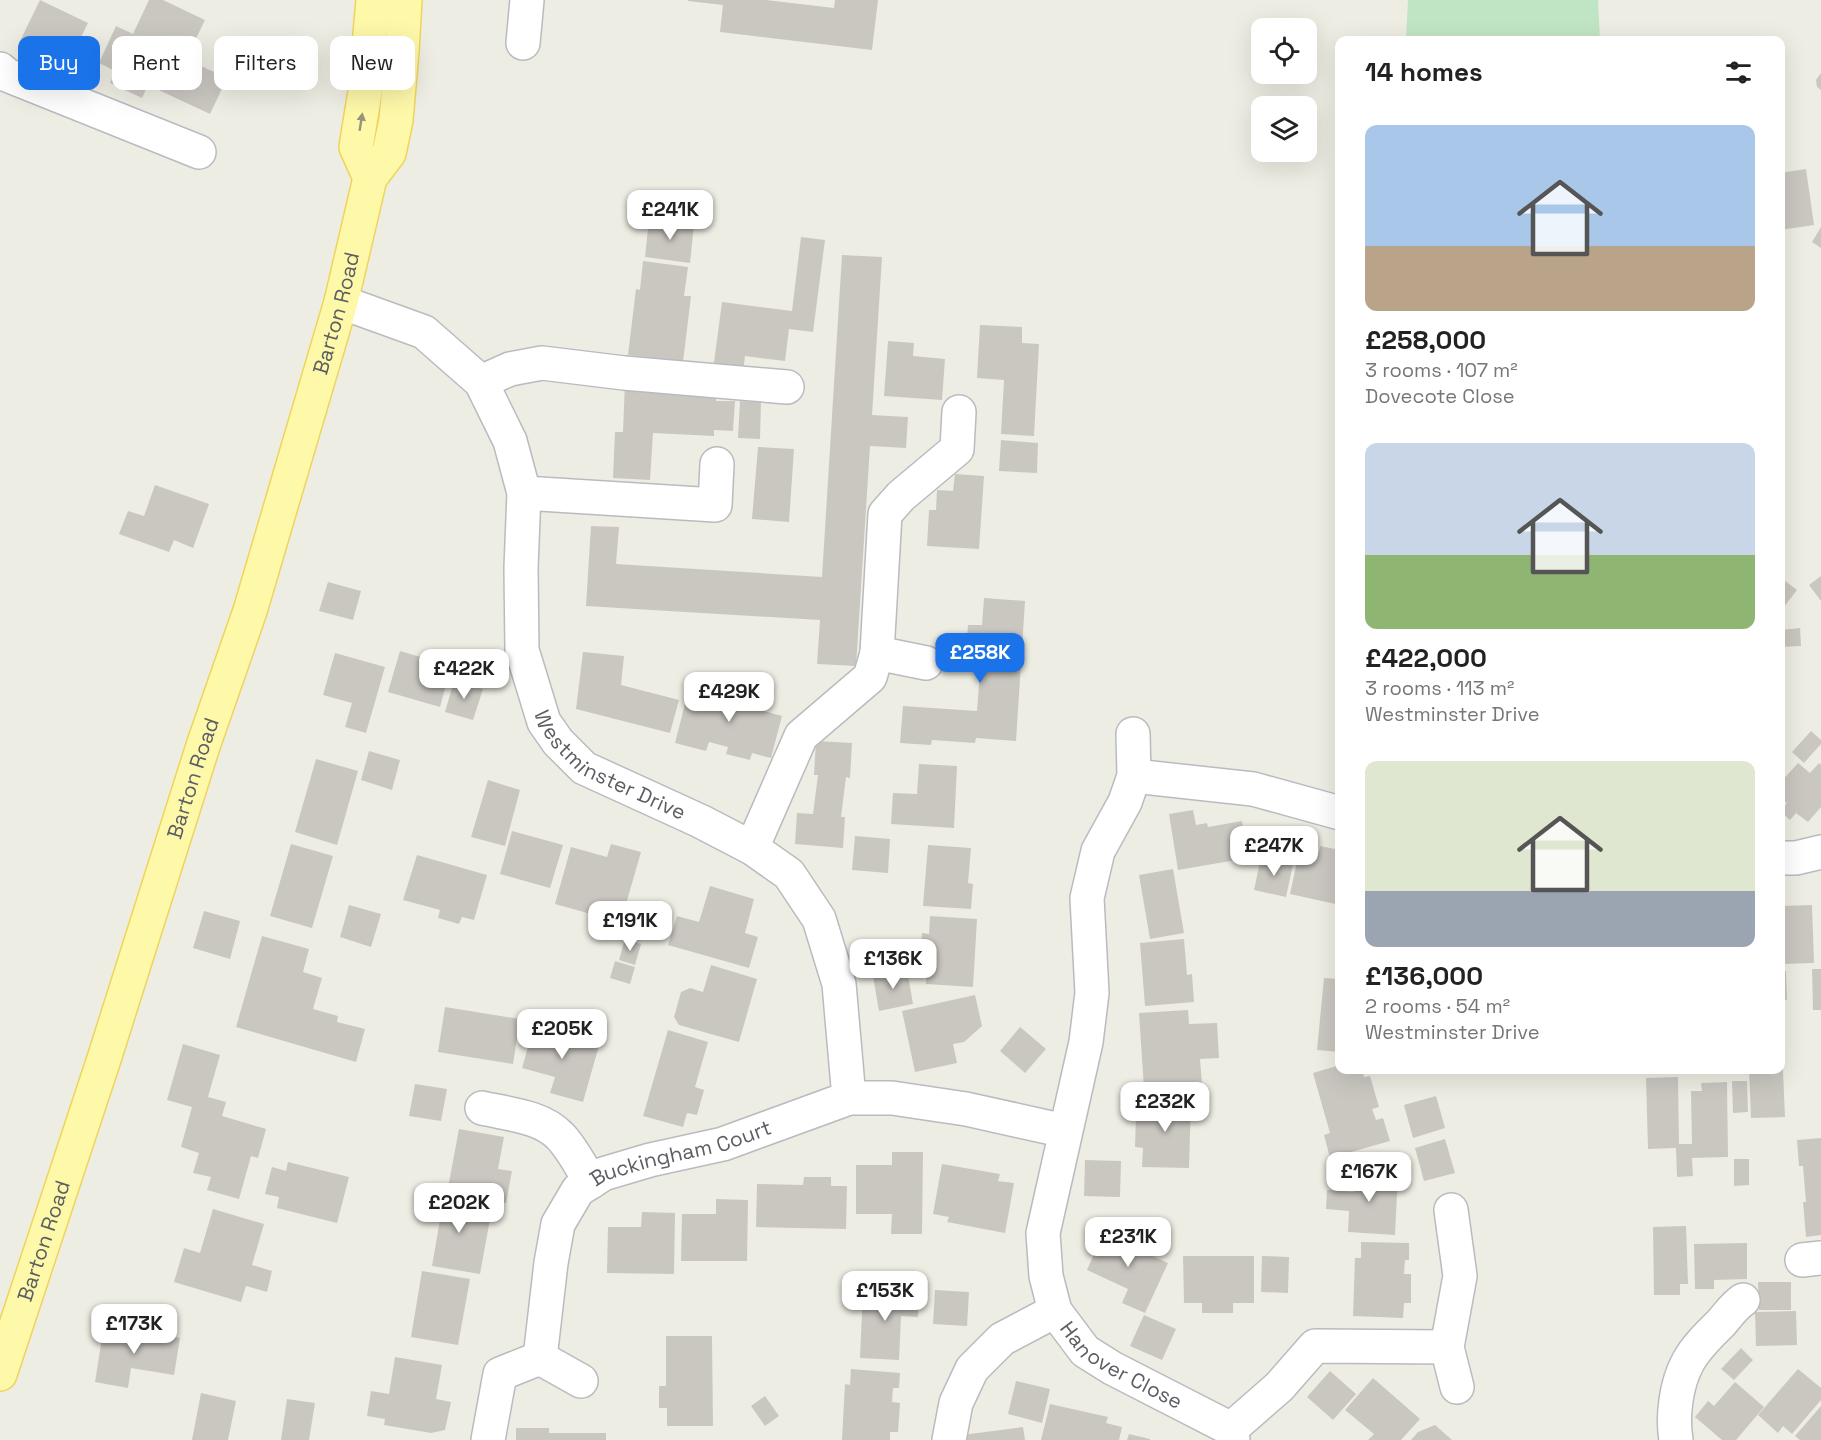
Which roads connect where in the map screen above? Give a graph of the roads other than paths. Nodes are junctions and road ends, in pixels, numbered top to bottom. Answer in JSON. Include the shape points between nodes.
{"nodes":[{"id":1,"x":373,"y":0,"type":"edge"},
{"id":2,"x":405,"y":0,"type":"edge"},
{"id":3,"x":527,"y":0,"type":"edge"},
{"id":4,"x":523,"y":43,"type":"dead end"},
{"id":5,"x":0,"y":69,"type":"edge"},
{"id":6,"x":199,"y":152,"type":"dead end"},
{"id":7,"x":370,"y":178,"type":"junction"},
{"id":8,"x":341,"y":303,"type":"junction"},
{"id":9,"x":481,"y":382,"type":"junction"},
{"id":10,"x":787,"y":387,"type":"dead end"},
{"id":11,"x":959,"y":412,"type":"dead end"},
{"id":12,"x":717,"y":464,"type":"dead end"},
{"id":13,"x":524,"y":494,"type":"junction"},
{"id":14,"x":877,"y":653,"type":"junction"},
{"id":15,"x":926,"y":663,"type":"dead end"},
{"id":16,"x":1133,"y":734,"type":"dead end"},
{"id":17,"x":1134,"y":776,"type":"junction"},
{"id":18,"x":1335,"y":812,"type":"edge"},
{"id":19,"x":752,"y":848,"type":"junction"},
{"id":20,"x":1821,"y":852,"type":"edge"},
{"id":21,"x":1785,"y":858,"type":"edge"},
{"id":22,"x":849,"y":1098,"type":"junction"},
{"id":23,"x":482,"y":1108,"type":"dead end"},
{"id":24,"x":1065,"y":1131,"type":"junction"},
{"id":25,"x":591,"y":1182,"type":"junction"},
{"id":26,"x":1451,"y":1210,"type":"dead end"},
{"id":27,"x":1743,"y":1300,"type":"dead end"},
{"id":28,"x":1055,"y":1311,"type":"junction"},
{"id":29,"x":1447,"y":1347,"type":"junction"},
{"id":30,"x":540,"y":1358,"type":"junction"},
{"id":31,"x":0,"y":1374,"type":"edge"},
{"id":32,"x":581,"y":1381,"type":"dead end"},
{"id":33,"x":1457,"y":1387,"type":"dead end"},
{"id":34,"x":1232,"y":1435,"type":"edge"},
{"id":35,"x":488,"y":1440,"type":"edge"},
{"id":36,"x":949,"y":1440,"type":"edge"},
{"id":37,"x":1676,"y":1440,"type":"edge"}],
"edges":[{"from":7,"to":1,"type":"main road","one_way":true,"via":[[356,147]]},
{"from":2,"to":7,"type":"main road","name":"Barton Road","via":[[396,120],[389,153]]},
{"from":3,"to":4,"type":"street"},
{"from":5,"to":6,"type":"street"},
{"from":7,"to":8,"type":"main road","name":"Barton Road"},
{"from":8,"to":9,"type":"street","name":"Westminster Drive","via":[[424,332]]},
{"from":8,"to":31,"type":"main road","name":"Barton Road","via":[[250,611]]},
{"from":9,"to":10,"type":"street","via":[[510,369],[542,363]]},
{"from":9,"to":13,"type":"street","name":"Westminster Drive","via":[[510,441]]},
{"from":11,"to":14,"type":"street","via":[[957,449],[885,514]]},
{"from":12,"to":13,"type":"street","via":[[715,505]]},
{"from":13,"to":19,"type":"street","name":"Westminster Drive","via":[[520,568],[522,650],[544,722],[584,768]]},
{"from":14,"to":15,"type":"street"},
{"from":14,"to":19,"type":"street","via":[[870,676],[801,736]]},
{"from":16,"to":17,"type":"street"},
{"from":17,"to":18,"type":"street","via":[[1253,789]]},
{"from":17,"to":24,"type":"street","name":"Hanover Close","via":[[1125,802],[1098,851],[1087,898],[1092,993],[1086,1042]]},
{"from":19,"to":22,"type":"street","name":"Westminster Drive","via":[[789,874],[819,919],[839,984]]},
{"from":20,"to":21,"type":"street"},
{"from":22,"to":24,"type":"street","via":[[892,1098],[966,1109]]},
{"from":22,"to":25,"type":"street","name":"Buckingham Court","via":[[723,1144],[650,1160],[603,1174]]},
{"from":23,"to":25,"type":"street","via":[[549,1127],[561,1136]]},
{"from":24,"to":28,"type":"street","name":"Hanover Close","via":[[1043,1233],[1046,1276]]},
{"from":25,"to":30,"type":"street","name":"Buckingham Court","via":[[578,1190],[558,1224]]},
{"from":26,"to":29,"type":"street","via":[[1460,1276]]},
{"from":27,"to":37,"type":"street","via":[[1701,1343],[1688,1363],[1679,1388]]},
{"from":28,"to":34,"type":"street","name":"Hanover Close","via":[[1084,1351]]},
{"from":28,"to":36,"type":"street","via":[[1002,1339],[972,1369],[956,1403]]},
{"from":29,"to":33,"type":"street"},
{"from":29,"to":34,"type":"street","name":"Hanover Close","via":[[1315,1346]]},
{"from":30,"to":32,"type":"street"},
{"from":30,"to":35,"type":"street","via":[[500,1374]]}]}
